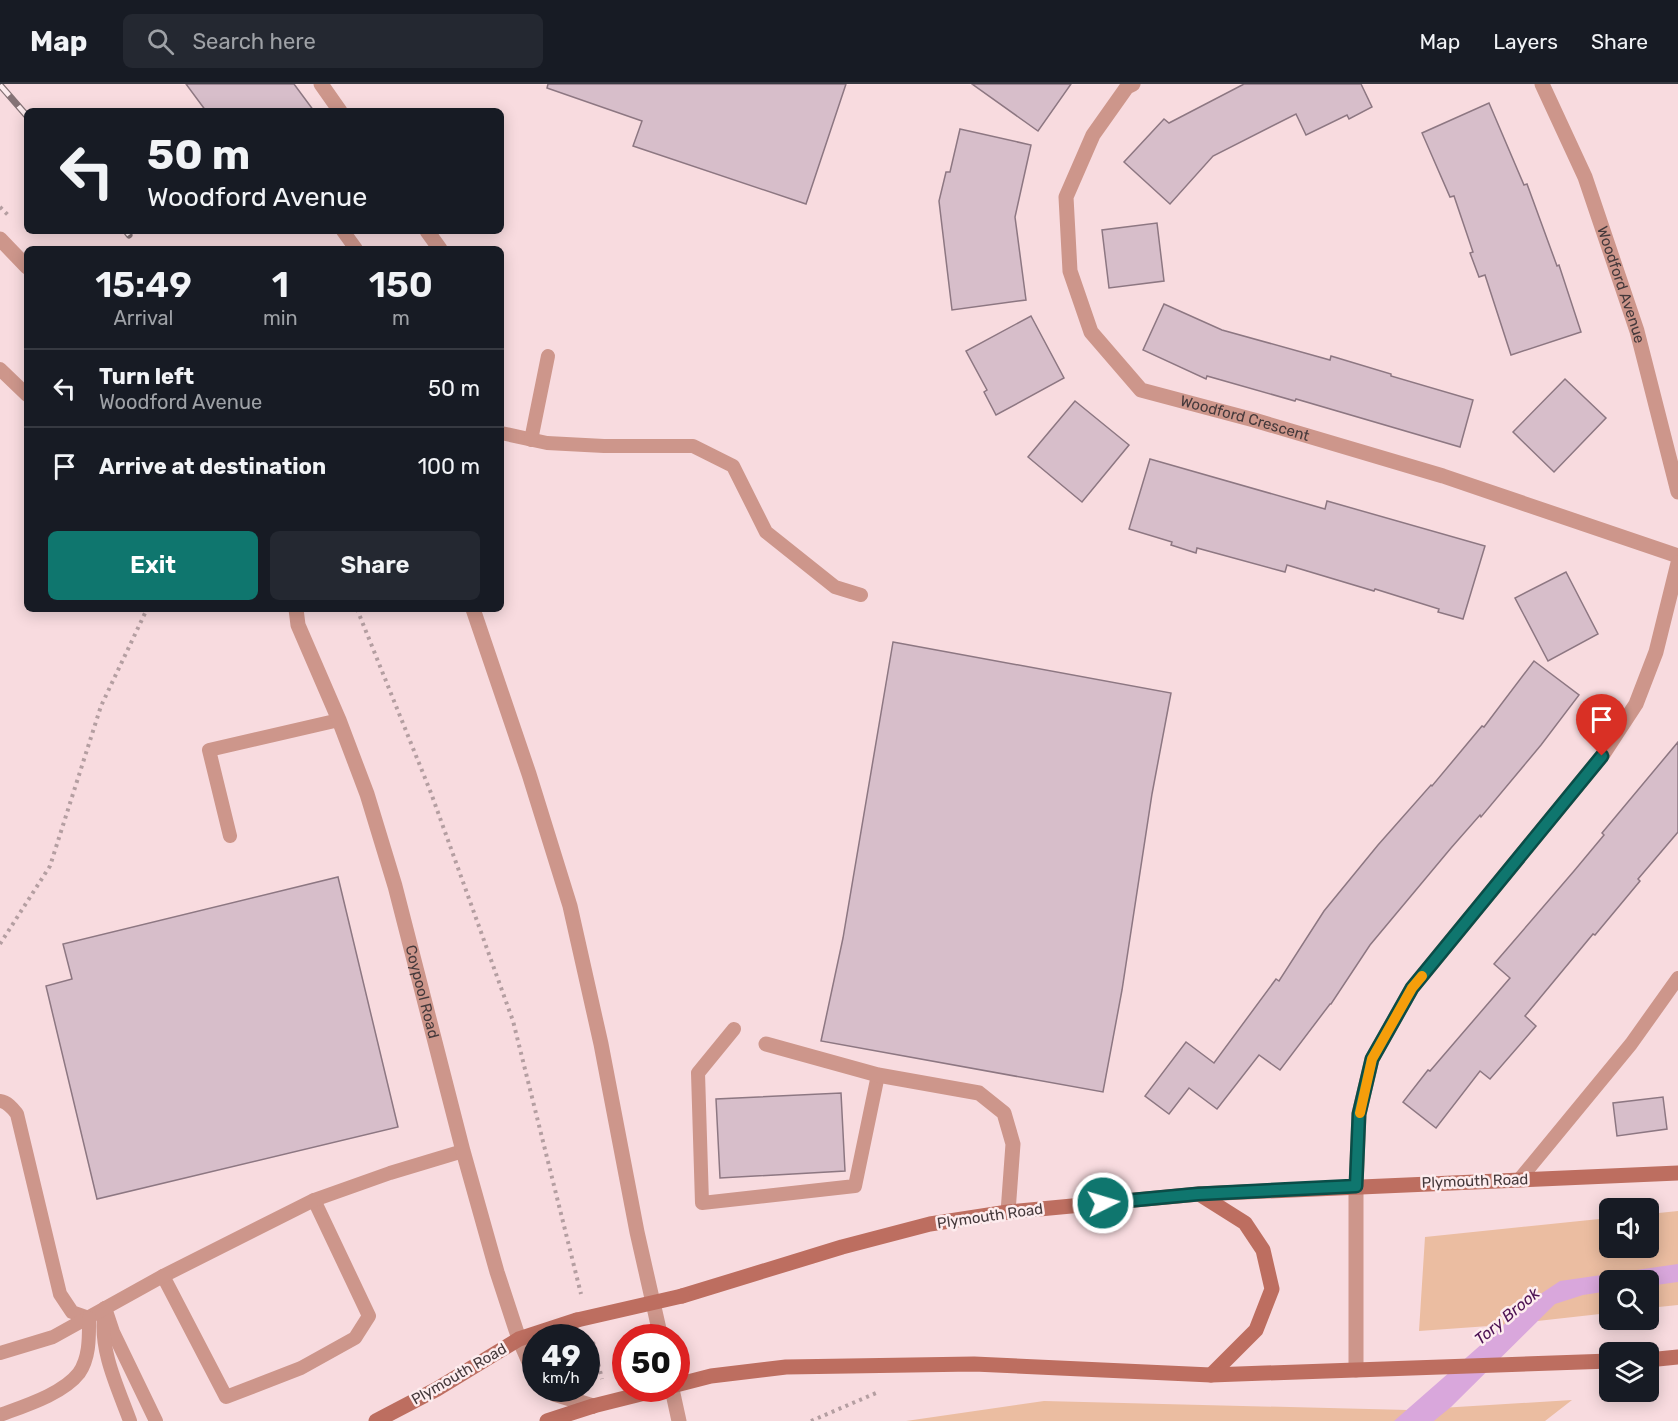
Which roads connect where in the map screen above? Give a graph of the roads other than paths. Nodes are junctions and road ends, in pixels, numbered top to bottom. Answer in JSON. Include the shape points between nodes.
{"nodes":[{"id":1,"x":321,"y":84,"type":"edge"},
{"id":2,"x":1133,"y":84,"type":"edge"},
{"id":3,"x":1542,"y":84,"type":"edge"},
{"id":4,"x":338,"y":108,"type":"edge"},
{"id":5,"x":0,"y":239,"type":"edge"},
{"id":6,"x":24,"y":264,"type":"edge"},
{"id":7,"x":548,"y":356,"type":"dead end"},
{"id":8,"x":0,"y":369,"type":"edge"},
{"id":9,"x":24,"y":392,"type":"edge"},
{"id":10,"x":504,"y":434,"type":"edge"},
{"id":11,"x":531,"y":440,"type":"junction"},
{"id":12,"x":1678,"y":492,"type":"edge"},
{"id":13,"x":1678,"y":556,"type":"edge"},
{"id":14,"x":1678,"y":563,"type":"edge"},
{"id":15,"x":861,"y":595,"type":"dead end"},
{"id":16,"x":296,"y":612,"type":"edge"},
{"id":17,"x":474,"y":612,"type":"edge"},
{"id":18,"x":339,"y":720,"type":"junction"},
{"id":19,"x":230,"y":836,"type":"dead end"},
{"id":20,"x":1678,"y":978,"type":"edge"},
{"id":21,"x":734,"y":1029,"type":"dead end"},
{"id":22,"x":766,"y":1044,"type":"dead end"},
{"id":23,"x":878,"y":1075,"type":"junction"},
{"id":24,"x":0,"y":1101,"type":"edge"},
{"id":25,"x":463,"y":1151,"type":"junction"},
{"id":26,"x":1678,"y":1173,"type":"edge"},
{"id":27,"x":1520,"y":1180,"type":"junction"},
{"id":28,"x":1356,"y":1186,"type":"junction"},
{"id":29,"x":1198,"y":1194,"type":"junction"},
{"id":30,"x":314,"y":1200,"type":"junction"},
{"id":31,"x":1008,"y":1212,"type":"junction"},
{"id":32,"x":163,"y":1276,"type":"junction"},
{"id":33,"x":105,"y":1308,"type":"junction"},
{"id":34,"x":88,"y":1318,"type":"junction"},
{"id":35,"x":658,"y":1324,"type":"edge"},
{"id":36,"x":519,"y":1339,"type":"junction"},
{"id":37,"x":522,"y":1346,"type":"edge"},
{"id":38,"x":0,"y":1353,"type":"edge"},
{"id":39,"x":1678,"y":1357,"type":"edge"},
{"id":40,"x":1659,"y":1359,"type":"edge"},
{"id":41,"x":1599,"y":1361,"type":"edge"},
{"id":42,"x":1356,"y":1370,"type":"junction"},
{"id":43,"x":1211,"y":1375,"type":"junction"},
{"id":44,"x":690,"y":1381,"type":"edge"},
{"id":45,"x":612,"y":1401,"type":"edge"},
{"id":46,"x":580,"y":1402,"type":"edge"},
{"id":47,"x":675,"y":1402,"type":"edge"},
{"id":48,"x":593,"y":1406,"type":"junction"},
{"id":49,"x":0,"y":1415,"type":"edge"},
{"id":50,"x":130,"y":1421,"type":"edge"},
{"id":51,"x":156,"y":1421,"type":"edge"},
{"id":52,"x":376,"y":1421,"type":"edge"},
{"id":53,"x":547,"y":1421,"type":"edge"},
{"id":54,"x":679,"y":1421,"type":"edge"}],
"edges":[{"from":1,"to":4,"type":"street"},
{"from":2,"to":13,"type":"street","name":"Woodford Crescent","via":[[1093,135],[1066,197],[1070,271],[1091,332],[1142,390],[1443,476]]},
{"from":3,"to":12,"type":"street","name":"Woodford Avenue","via":[[1585,177],[1637,331]]},
{"from":5,"to":6,"type":"street"},
{"from":7,"to":11,"type":"lane"},
{"from":8,"to":9,"type":"lane"},
{"from":10,"to":11,"type":"lane"},
{"from":11,"to":15,"type":"lane","via":[[604,446],[693,446],[733,466],[766,532],[835,586]]},
{"from":14,"to":28,"type":"street","via":[[1656,652],[1636,704],[1595,765],[1412,988],[1372,1059],[1359,1114]]},
{"from":16,"to":18,"type":"street","name":"Coypool Road","via":[[298,625]]},
{"from":17,"to":35,"type":"street","via":[[570,906]]},
{"from":18,"to":19,"type":"lane","via":[[209,750]]},
{"from":18,"to":25,"type":"street","name":"Coypool Road","via":[[395,886]]},
{"from":20,"to":27,"type":"lane","via":[[1631,1044]]},
{"from":21,"to":23,"type":"lane","via":[[698,1073],[702,1203],[855,1186]]},
{"from":22,"to":23,"type":"street"},
{"from":23,"to":31,"type":"street","via":[[980,1092],[1004,1113],[1012,1144]]},
{"from":24,"to":34,"type":"lane","via":[[17,1114],[60,1294],[72,1312]]},
{"from":25,"to":30,"type":"lane"},
{"from":25,"to":36,"type":"street","name":"Coypool Road"},
{"from":26,"to":27,"type":"main road","name":"Plymouth Road"},
{"from":27,"to":28,"type":"main road","name":"Plymouth Road"},
{"from":28,"to":29,"type":"main road","name":"Plymouth Road"},
{"from":28,"to":42,"type":"street"},
{"from":29,"to":31,"type":"main road","name":"Plymouth Road"},
{"from":29,"to":43,"type":"main road","via":[[1245,1223],[1263,1250],[1272,1289],[1256,1330]]},
{"from":30,"to":32,"type":"lane"},
{"from":30,"to":32,"type":"lane","via":[[369,1316],[355,1338],[301,1368],[226,1397]]},
{"from":31,"to":36,"type":"main road","name":"Plymouth Road","bridge":true,"via":[[930,1224]]},
{"from":32,"to":33,"type":"lane"},
{"from":33,"to":34,"type":"lane"},
{"from":33,"to":50,"type":"lane","via":[[106,1350]]},
{"from":33,"to":51,"type":"lane"},
{"from":34,"to":38,"type":"lane","via":[[53,1337]]},
{"from":34,"to":49,"type":"lane","via":[[87,1351],[79,1373],[55,1392]]},
{"from":36,"to":37,"type":"street","name":"Coypool Road"},
{"from":36,"to":52,"type":"main road","name":"Plymouth Road"},
{"from":39,"to":40,"type":"main road"},
{"from":41,"to":42,"type":"main road"},
{"from":42,"to":43,"type":"main road"},
{"from":43,"to":44,"type":"main road","via":[[974,1364],[786,1366]]},
{"from":45,"to":48,"type":"main road","bridge":true},
{"from":46,"to":48,"type":"street"},
{"from":47,"to":54,"type":"street"},
{"from":48,"to":53,"type":"main road"}]}
